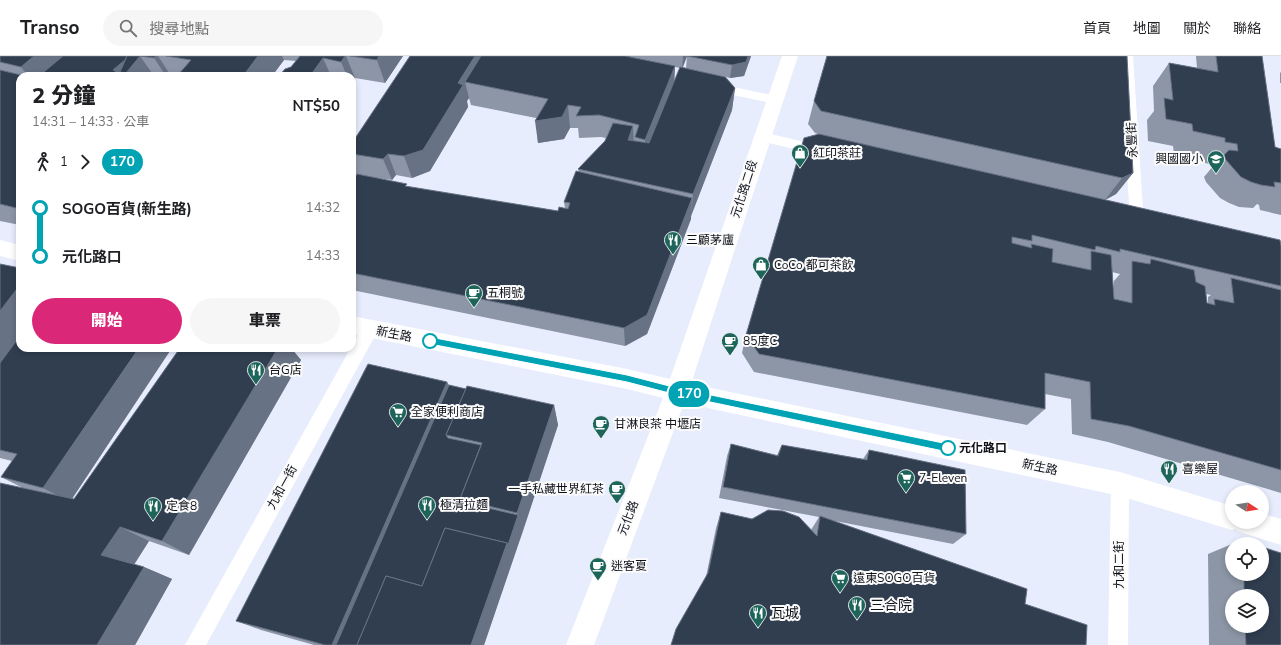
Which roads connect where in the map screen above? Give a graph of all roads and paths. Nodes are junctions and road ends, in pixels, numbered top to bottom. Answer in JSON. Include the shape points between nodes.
{"nodes":[{"id":1,"x":790,"y":56,"type":"edge"},
{"id":2,"x":1127,"y":56,"type":"edge"},
{"id":3,"x":700,"y":84,"type":"edge"},
{"id":4,"x":776,"y":100,"type":"junction"},
{"id":5,"x":762,"y":137,"type":"junction"},
{"id":6,"x":838,"y":155,"type":"edge"},
{"id":7,"x":1122,"y":221,"type":"edge"},
{"id":8,"x":1137,"y":224,"type":"junction"},
{"id":9,"x":1152,"y":228,"type":"edge"},
{"id":10,"x":0,"y":248,"type":"edge"},
{"id":11,"x":16,"y":251,"type":"edge"},
{"id":12,"x":361,"y":327,"type":"edge"},
{"id":13,"x":356,"y":337,"type":"edge"},
{"id":14,"x":348,"y":352,"type":"edge"},
{"id":15,"x":677,"y":391,"type":"junction"},
{"id":16,"x":1120,"y":484,"type":"junction"},
{"id":17,"x":1225,"y":516,"type":"edge"},
{"id":18,"x":1269,"y":529,"type":"edge"},
{"id":19,"x":1281,"y":532,"type":"edge"},
{"id":20,"x":195,"y":645,"type":"edge"},
{"id":21,"x":580,"y":645,"type":"edge"},
{"id":22,"x":1118,"y":645,"type":"edge"}],
"edges":[{"from":1,"to":4,"type":"street","name":"元化路二段"},
{"from":2,"to":8,"type":"lane","name":"永豐街"},
{"from":3,"to":4,"type":"lane"},
{"from":4,"to":5,"type":"street","name":"元化路二段"},
{"from":5,"to":6,"type":"lane"},
{"from":5,"to":15,"type":"street","name":"元化路二段"},
{"from":7,"to":8,"type":"lane"},
{"from":8,"to":9,"type":"lane"},
{"from":10,"to":11,"type":"street"},
{"from":12,"to":13,"type":"lane","name":"九和一街"},
{"from":12,"to":15,"type":"street","name":"新生路","via":[[627,378]]},
{"from":14,"to":20,"type":"lane","name":"九和一街"},
{"from":15,"to":16,"type":"street","name":"新生路"},
{"from":15,"to":21,"type":"street","name":"元化路"},
{"from":16,"to":17,"type":"street","name":"新生路"},
{"from":16,"to":22,"type":"lane","name":"九和二街"},
{"from":18,"to":19,"type":"street"}]}
